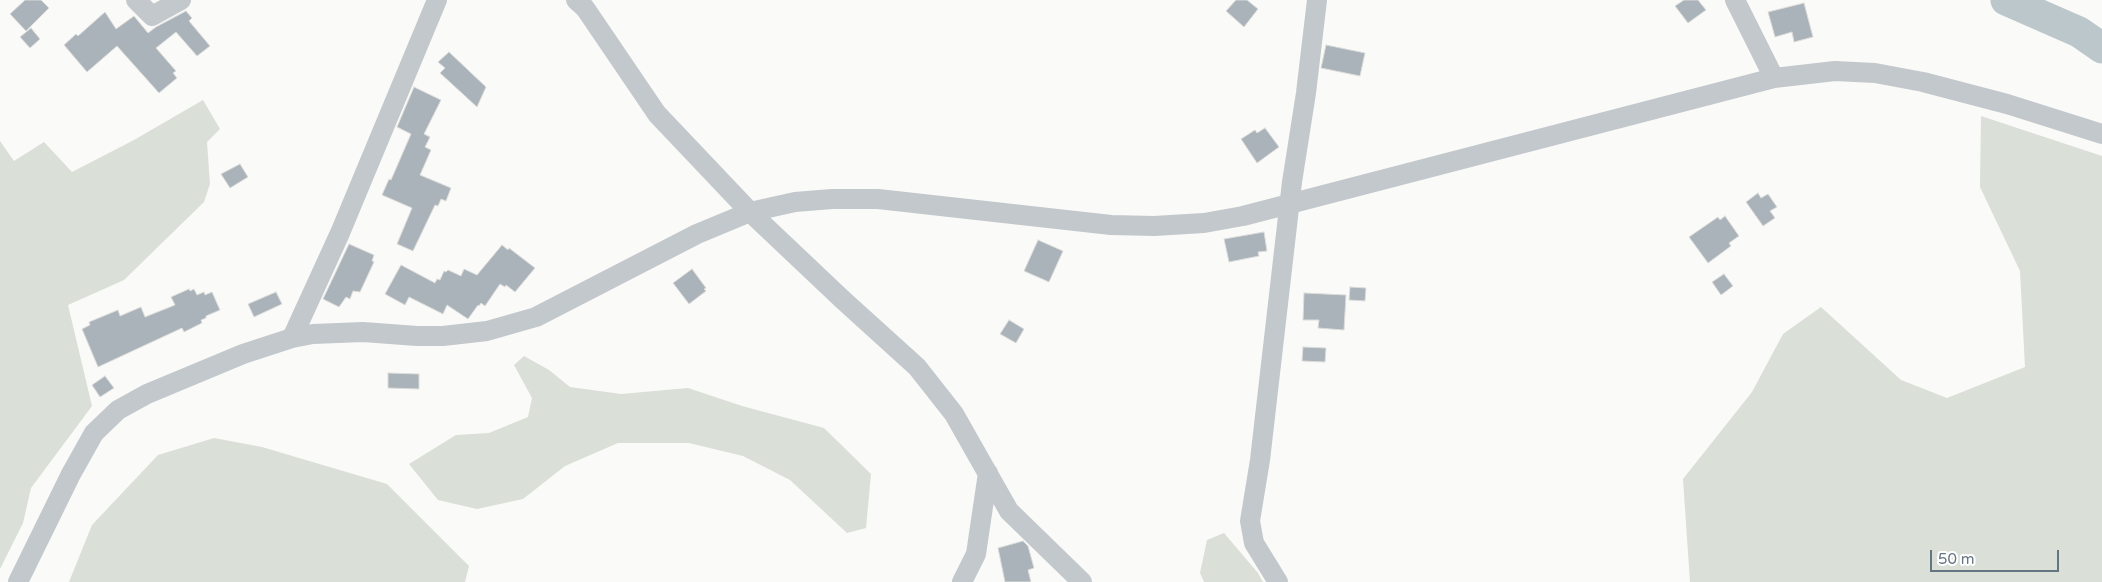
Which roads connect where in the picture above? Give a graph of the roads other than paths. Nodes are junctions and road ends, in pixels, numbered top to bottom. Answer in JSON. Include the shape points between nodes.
{"nodes":[{"id":1,"x":136,"y":0,"type":"edge"},
{"id":2,"x":181,"y":0,"type":"edge"},
{"id":3,"x":437,"y":0,"type":"edge"},
{"id":4,"x":576,"y":0,"type":"edge"},
{"id":5,"x":1317,"y":0,"type":"edge"},
{"id":6,"x":1735,"y":0,"type":"edge"},
{"id":7,"x":1774,"y":78,"type":"junction"},
{"id":8,"x":2102,"y":134,"type":"edge"},
{"id":9,"x":1289,"y":204,"type":"junction"},
{"id":10,"x":750,"y":212,"type":"junction"},
{"id":11,"x":292,"y":338,"type":"junction"},
{"id":12,"x":988,"y":473,"type":"junction"},
{"id":13,"x":18,"y":582,"type":"edge"},
{"id":14,"x":962,"y":582,"type":"edge"},
{"id":15,"x":1082,"y":582,"type":"edge"},
{"id":16,"x":1278,"y":582,"type":"edge"}],
"edges":[{"from":1,"to":2,"type":"street","via":[[152,16]]},
{"from":3,"to":11,"type":"street"},
{"from":4,"to":10,"type":"street","via":[[585,8],[656,114]]},
{"from":5,"to":9,"type":"street"},
{"from":6,"to":7,"type":"street"},
{"from":7,"to":8,"type":"street","via":[[1835,72],[1904,78],[2007,104]]},
{"from":7,"to":9,"type":"street"},
{"from":9,"to":10,"type":"street","via":[[1204,223],[1154,226],[1054,220],[878,199],[794,202]]},
{"from":9,"to":16,"type":"street","via":[[1250,521],[1254,543]]},
{"from":10,"to":11,"type":"street","via":[[658,252],[536,317],[488,331],[443,336],[362,332]]},
{"from":10,"to":12,"type":"street","via":[[917,367],[954,414]]},
{"from":11,"to":13,"type":"street","via":[[243,354],[147,394],[118,410],[94,433]]},
{"from":12,"to":14,"type":"street","via":[[976,554]]},
{"from":12,"to":15,"type":"street","via":[[1009,511]]}]}
